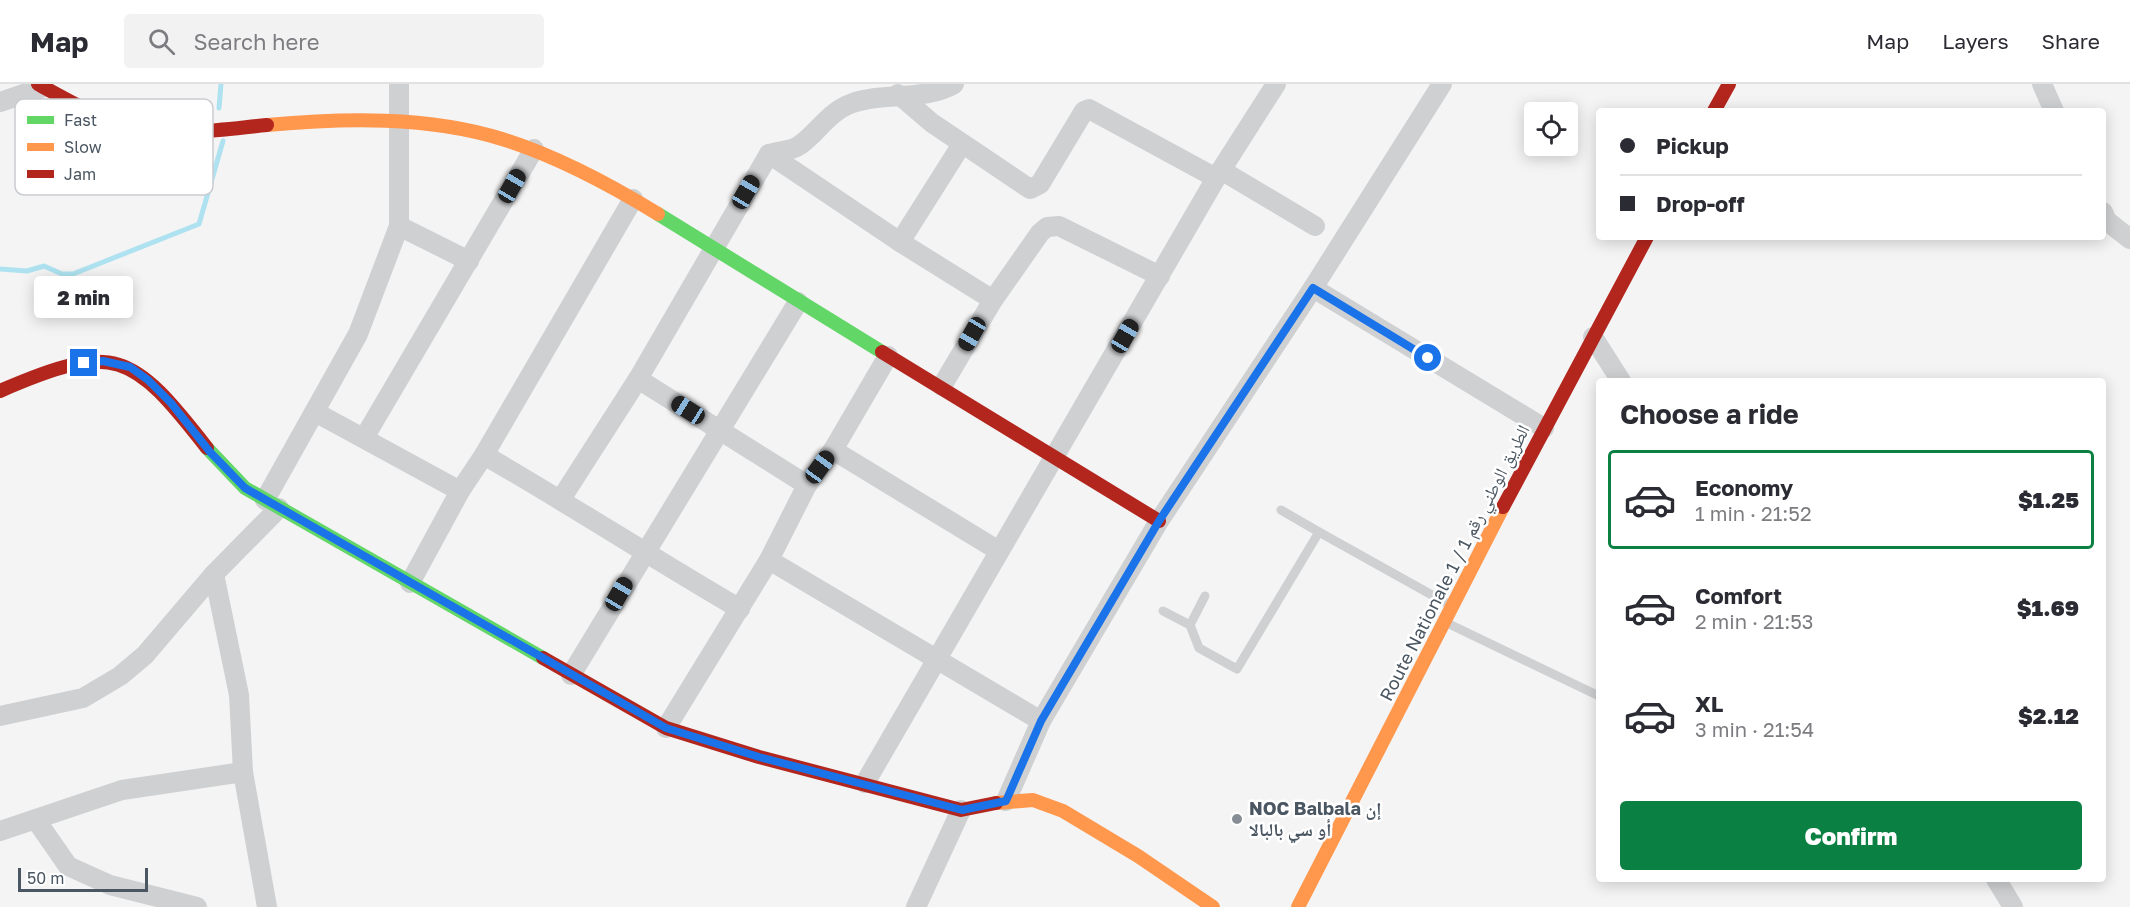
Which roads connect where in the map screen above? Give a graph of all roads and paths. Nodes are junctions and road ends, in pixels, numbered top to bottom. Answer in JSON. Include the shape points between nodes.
{"nodes":[{"id":1,"x":399,"y":84,"type":"edge"},
{"id":2,"x":954,"y":84,"type":"edge"},
{"id":3,"x":1276,"y":84,"type":"edge"},
{"id":4,"x":1442,"y":84,"type":"edge"},
{"id":5,"x":1729,"y":84,"type":"edge"},
{"id":6,"x":2042,"y":84,"type":"edge"},
{"id":7,"x":42,"y":85,"type":"edge"},
{"id":8,"x":898,"y":94,"type":"junction"},
{"id":9,"x":70,"y":99,"type":"edge"},
{"id":10,"x":0,"y":102,"type":"edge"},
{"id":11,"x":1716,"y":108,"type":"edge"},
{"id":12,"x":2053,"y":108,"type":"edge"},
{"id":13,"x":398,"y":124,"type":"junction"},
{"id":14,"x":213,"y":131,"type":"edge"},
{"id":15,"x":962,"y":144,"type":"junction"},
{"id":16,"x":534,"y":149,"type":"junction"},
{"id":17,"x":769,"y":154,"type":"junction"},
{"id":18,"x":1218,"y":174,"type":"junction"},
{"id":19,"x":633,"y":199,"type":"junction"},
{"id":20,"x":2106,"y":219,"type":"edge"},
{"id":21,"x":399,"y":226,"type":"junction"},
{"id":22,"x":1315,"y":226,"type":"dead end"},
{"id":23,"x":2130,"y":239,"type":"edge"},
{"id":24,"x":1645,"y":240,"type":"edge"},
{"id":25,"x":900,"y":242,"type":"junction"},
{"id":26,"x":713,"y":249,"type":"junction"},
{"id":27,"x":469,"y":261,"type":"junction"},
{"id":28,"x":1160,"y":276,"type":"junction"},
{"id":29,"x":1313,"y":288,"type":"junction"},
{"id":30,"x":993,"y":300,"type":"junction"},
{"id":31,"x":798,"y":302,"type":"junction"},
{"id":32,"x":1593,"y":337,"type":"junction"},
{"id":33,"x":888,"y":356,"type":"junction"},
{"id":34,"x":1620,"y":378,"type":"edge"},
{"id":35,"x":638,"y":379,"type":"junction"},
{"id":36,"x":942,"y":386,"type":"junction"},
{"id":37,"x":0,"y":391,"type":"edge"},
{"id":38,"x":315,"y":412,"type":"junction"},
{"id":39,"x":1544,"y":428,"type":"junction"},
{"id":40,"x":721,"y":430,"type":"junction"},
{"id":41,"x":364,"y":438,"type":"junction"},
{"id":42,"x":833,"y":450,"type":"junction"},
{"id":43,"x":484,"y":455,"type":"junction"},
{"id":44,"x":1055,"y":457,"type":"junction"},
{"id":45,"x":807,"y":485,"type":"junction"},
{"id":46,"x":460,"y":491,"type":"junction"},
{"id":47,"x":561,"y":499,"type":"junction"},
{"id":48,"x":272,"y":504,"type":"junction"},
{"id":49,"x":1281,"y":510,"type":"dead end"},
{"id":50,"x":1159,"y":521,"type":"junction"},
{"id":51,"x":1319,"y":532,"type":"junction"},
{"id":52,"x":999,"y":551,"type":"junction"},
{"id":53,"x":643,"y":554,"type":"junction"},
{"id":54,"x":769,"y":560,"type":"junction"},
{"id":55,"x":214,"y":574,"type":"junction"},
{"id":56,"x":410,"y":583,"type":"junction"},
{"id":57,"x":1205,"y":596,"type":"dead end"},
{"id":58,"x":1452,"y":606,"type":"junction"},
{"id":59,"x":740,"y":609,"type":"junction"},
{"id":60,"x":1163,"y":611,"type":"dead end"},
{"id":61,"x":1444,"y":622,"type":"junction"},
{"id":62,"x":1190,"y":625,"type":"junction"},
{"id":63,"x":936,"y":658,"type":"junction"},
{"id":64,"x":571,"y":675,"type":"junction"},
{"id":65,"x":1596,"y":695,"type":"edge"},
{"id":66,"x":0,"y":716,"type":"edge"},
{"id":67,"x":1041,"y":721,"type":"junction"},
{"id":68,"x":666,"y":728,"type":"junction"},
{"id":69,"x":243,"y":772,"type":"junction"},
{"id":70,"x":865,"y":783,"type":"junction"},
{"id":71,"x":1006,"y":801,"type":"junction"},
{"id":72,"x":962,"y":810,"type":"junction"},
{"id":73,"x":36,"y":820,"type":"junction"},
{"id":74,"x":0,"y":831,"type":"edge"},
{"id":75,"x":1998,"y":882,"type":"edge"},
{"id":76,"x":197,"y":907,"type":"edge"},
{"id":77,"x":267,"y":907,"type":"edge"},
{"id":78,"x":916,"y":907,"type":"edge"},
{"id":79,"x":1213,"y":907,"type":"edge"},
{"id":80,"x":1298,"y":907,"type":"edge"},
{"id":81,"x":2013,"y":907,"type":"edge"}],
"edges":[{"from":1,"to":13,"type":"street"},
{"from":2,"to":8,"type":"street","via":[[925,95]]},
{"from":3,"to":18,"type":"street"},
{"from":4,"to":29,"type":"street"},
{"from":5,"to":11,"type":"street"},
{"from":6,"to":12,"type":"street"},
{"from":7,"to":9,"type":"street"},
{"from":7,"to":10,"type":"street"},
{"from":8,"to":15,"type":"street"},
{"from":8,"to":17,"type":"street","via":[[847,105],[799,146]]},
{"from":13,"to":14,"type":"street","via":[[271,124]]},
{"from":13,"to":16,"type":"street","via":[[452,128]]},
{"from":13,"to":21,"type":"street"},
{"from":15,"to":18,"type":"street","via":[[1030,189],[1040,184],[1084,111],[1089,109]]},
{"from":15,"to":25,"type":"street"},
{"from":16,"to":19,"type":"street"},
{"from":16,"to":27,"type":"street"},
{"from":17,"to":25,"type":"street"},
{"from":17,"to":26,"type":"street"},
{"from":18,"to":22,"type":"street"},
{"from":18,"to":28,"type":"street"},
{"from":19,"to":26,"type":"street"},
{"from":19,"to":43,"type":"street"},
{"from":20,"to":23,"type":"street"},
{"from":21,"to":27,"type":"street"},
{"from":21,"to":38,"type":"street","via":[[358,334]]},
{"from":24,"to":32,"type":"street","name":"Route Nationale 1 / الطريق الوطني رقم 1"},
{"from":25,"to":30,"type":"street"},
{"from":26,"to":31,"type":"street"},
{"from":26,"to":35,"type":"street"},
{"from":27,"to":41,"type":"street"},
{"from":28,"to":30,"type":"street","via":[[1059,226],[1047,226]]},
{"from":28,"to":44,"type":"street"},
{"from":29,"to":39,"type":"street"},
{"from":29,"to":50,"type":"street"},
{"from":30,"to":36,"type":"street"},
{"from":31,"to":33,"type":"street"},
{"from":31,"to":40,"type":"street"},
{"from":32,"to":34,"type":"street"},
{"from":32,"to":39,"type":"street","name":"Route Nationale 1 / الطريق الوطني رقم 1"},
{"from":33,"to":36,"type":"street"},
{"from":33,"to":42,"type":"street"},
{"from":35,"to":40,"type":"street"},
{"from":35,"to":47,"type":"street"},
{"from":36,"to":44,"type":"street"},
{"from":37,"to":48,"type":"street","via":[[64,366],[103,361],[130,367],[171,403],[245,488]]},
{"from":38,"to":41,"type":"street"},
{"from":38,"to":48,"type":"street"},
{"from":39,"to":58,"type":"street","name":"Route Nationale 1 / الطريق الوطني رقم 1"},
{"from":40,"to":45,"type":"street"},
{"from":40,"to":53,"type":"street"},
{"from":41,"to":46,"type":"street"},
{"from":42,"to":45,"type":"street"},
{"from":42,"to":52,"type":"street"},
{"from":43,"to":46,"type":"street"},
{"from":43,"to":47,"type":"street"},
{"from":44,"to":50,"type":"street"},
{"from":44,"to":52,"type":"street"},
{"from":45,"to":54,"type":"street"},
{"from":46,"to":56,"type":"street"},
{"from":47,"to":53,"type":"street"},
{"from":48,"to":55,"type":"street"},
{"from":48,"to":56,"type":"street"},
{"from":49,"to":51,"type":"lane"},
{"from":50,"to":67,"type":"street"},
{"from":51,"to":58,"type":"lane"},
{"from":51,"to":62,"type":"lane","via":[[1237,669],[1199,648]]},
{"from":52,"to":63,"type":"street"},
{"from":53,"to":59,"type":"street"},
{"from":53,"to":64,"type":"street"},
{"from":54,"to":59,"type":"street"},
{"from":54,"to":63,"type":"street"},
{"from":55,"to":66,"type":"street","via":[[146,655],[120,676],[83,698]]},
{"from":55,"to":69,"type":"street","via":[[240,695]]},
{"from":56,"to":64,"type":"street"},
{"from":57,"to":62,"type":"lane"},
{"from":58,"to":61,"type":"street","name":"Route Nationale 1 / الطريق الوطني رقم 1"},
{"from":59,"to":68,"type":"street"},
{"from":60,"to":62,"type":"lane"},
{"from":61,"to":65,"type":"lane"},
{"from":61,"to":80,"type":"street","name":"Route Nationale 1 / الطريق الوطني رقم 1"},
{"from":63,"to":67,"type":"street"},
{"from":63,"to":70,"type":"street"},
{"from":64,"to":68,"type":"street"},
{"from":67,"to":71,"type":"street"},
{"from":68,"to":70,"type":"street","via":[[759,757]]},
{"from":69,"to":73,"type":"street","via":[[122,790]]},
{"from":69,"to":77,"type":"street"},
{"from":70,"to":72,"type":"street"},
{"from":71,"to":72,"type":"street"},
{"from":71,"to":79,"type":"street","via":[[1033,800],[1063,811]]},
{"from":72,"to":78,"type":"street"},
{"from":73,"to":74,"type":"street"},
{"from":73,"to":76,"type":"street","via":[[69,866],[110,885]]},
{"from":75,"to":81,"type":"street"}]}
